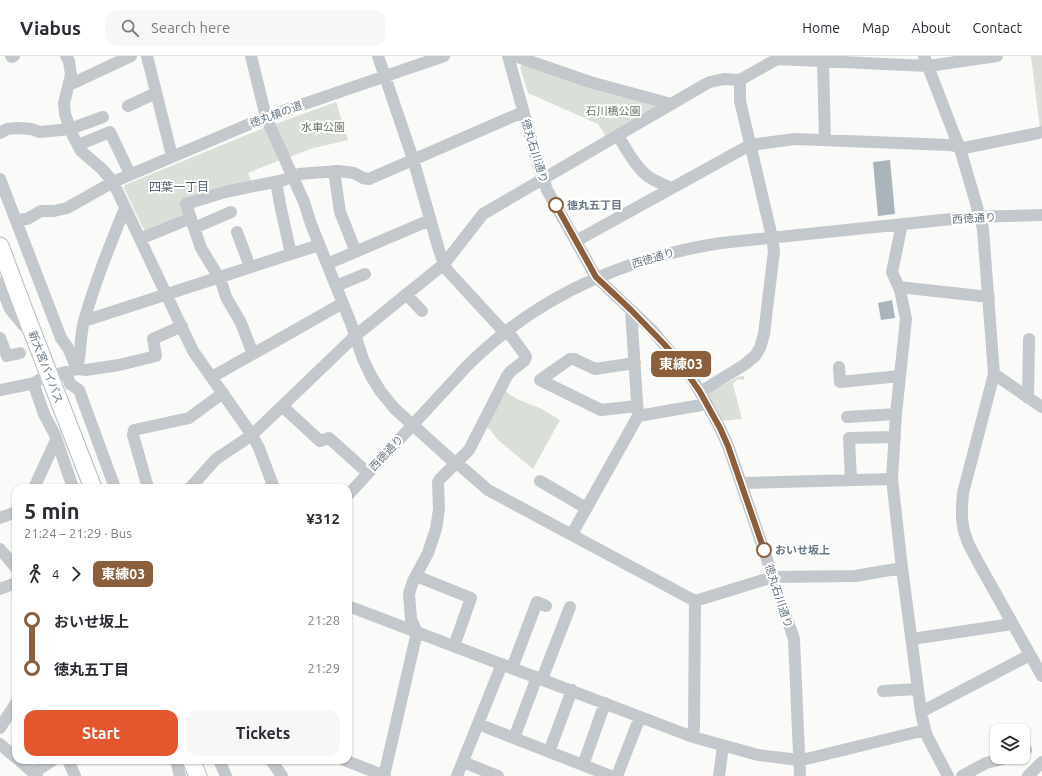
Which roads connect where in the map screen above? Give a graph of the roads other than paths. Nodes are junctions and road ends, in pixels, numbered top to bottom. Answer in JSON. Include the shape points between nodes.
{"nodes":[{"id":1,"x":66,"y":56,"type":"edge"},
{"id":2,"x":131,"y":56,"type":"edge"},
{"id":3,"x":147,"y":56,"type":"edge"},
{"id":4,"x":251,"y":56,"type":"edge"},
{"id":5,"x":378,"y":56,"type":"edge"},
{"id":6,"x":444,"y":56,"type":"edge"},
{"id":7,"x":508,"y":56,"type":"edge"},
{"id":8,"x":515,"y":56,"type":"edge"},
{"id":9,"x":998,"y":56,"type":"edge"},
{"id":10,"x":788,"y":58,"type":"edge"},
{"id":11,"x":926,"y":61,"type":"edge"},
{"id":12,"x":823,"y":62,"type":"junction"},
{"id":13,"x":386,"y":77,"type":"junction"},
{"id":14,"x":740,"y":80,"type":"junction"},
{"id":15,"x":69,"y":85,"type":"junction"},
{"id":16,"x":156,"y":93,"type":"junction"},
{"id":17,"x":671,"y":104,"type":"junction"},
{"id":18,"x":128,"y":106,"type":"dead end"},
{"id":19,"x":523,"y":112,"type":"junction"},
{"id":20,"x":103,"y":117,"type":"dead end"},
{"id":21,"x":266,"y":117,"type":"junction"},
{"id":22,"x":70,"y":129,"type":"junction"},
{"id":23,"x":1042,"y":132,"type":"edge"},
{"id":24,"x":0,"y":133,"type":"edge"},
{"id":25,"x":618,"y":136,"type":"junction"},
{"id":26,"x":825,"y":140,"type":"junction"},
{"id":27,"x":78,"y":145,"type":"junction"},
{"id":28,"x":750,"y":145,"type":"junction"},
{"id":29,"x":958,"y":147,"type":"junction"},
{"id":30,"x":172,"y":156,"type":"junction"},
{"id":31,"x":413,"y":159,"type":"junction"},
{"id":32,"x":334,"y":171,"type":"junction"},
{"id":33,"x":130,"y":174,"type":"junction"},
{"id":34,"x":292,"y":177,"type":"junction"},
{"id":35,"x":0,"y":179,"type":"edge"},
{"id":36,"x":543,"y":180,"type":"junction"},
{"id":37,"x":113,"y":182,"type":"junction"},
{"id":38,"x":276,"y":182,"type":"junction"},
{"id":39,"x":672,"y":188,"type":"junction"},
{"id":40,"x":126,"y":208,"type":"junction"},
{"id":41,"x":231,"y":212,"type":"dead end"},
{"id":42,"x":1042,"y":215,"type":"edge"},
{"id":43,"x":980,"y":217,"type":"junction"},
{"id":44,"x":16,"y":220,"type":"junction"},
{"id":45,"x":430,"y":220,"type":"junction"},
{"id":46,"x":192,"y":223,"type":"junction"},
{"id":47,"x":902,"y":224,"type":"junction"},
{"id":48,"x":237,"y":232,"type":"dead end"},
{"id":49,"x":772,"y":237,"type":"junction"},
{"id":50,"x":140,"y":239,"type":"junction"},
{"id":51,"x":576,"y":241,"type":"junction"},
{"id":52,"x":319,"y":245,"type":"junction"},
{"id":53,"x":0,"y":246,"type":"edge"},
{"id":54,"x":356,"y":252,"type":"junction"},
{"id":55,"x":291,"y":254,"type":"junction"},
{"id":56,"x":0,"y":260,"type":"edge"},
{"id":57,"x":327,"y":264,"type":"junction"},
{"id":58,"x":444,"y":264,"type":"junction"},
{"id":59,"x":250,"y":267,"type":"junction"},
{"id":60,"x":365,"y":274,"type":"dead end"},
{"id":61,"x":218,"y":277,"type":"junction"},
{"id":62,"x":596,"y":277,"type":"junction"},
{"id":63,"x":0,"y":283,"type":"edge"},
{"id":64,"x":336,"y":286,"type":"junction"},
{"id":65,"x":899,"y":286,"type":"junction"},
{"id":66,"x":166,"y":294,"type":"junction"},
{"id":67,"x":406,"y":294,"type":"junction"},
{"id":68,"x":989,"y":297,"type":"junction"},
{"id":69,"x":14,"y":300,"type":"junction"},
{"id":70,"x":343,"y":303,"type":"junction"},
{"id":71,"x":631,"y":310,"type":"junction"},
{"id":72,"x":422,"y":311,"type":"dead end"},
{"id":73,"x":84,"y":321,"type":"junction"},
{"id":74,"x":182,"y":326,"type":"junction"},
{"id":75,"x":506,"y":332,"type":"junction"},
{"id":76,"x":355,"y":336,"type":"junction"},
{"id":77,"x":0,"y":338,"type":"edge"},
{"id":78,"x":1029,"y":339,"type":"dead end"},
{"id":79,"x":20,"y":353,"type":"dead end"},
{"id":80,"x":253,"y":354,"type":"junction"},
{"id":81,"x":635,"y":363,"type":"junction"},
{"id":82,"x":839,"y":367,"type":"dead end"},
{"id":83,"x":994,"y":374,"type":"junction"},
{"id":84,"x":54,"y":376,"type":"junction"},
{"id":85,"x":900,"y":376,"type":"junction"},
{"id":86,"x":212,"y":377,"type":"junction"},
{"id":87,"x":0,"y":390,"type":"edge"},
{"id":88,"x":700,"y":392,"type":"junction"},
{"id":89,"x":223,"y":393,"type":"junction"},
{"id":90,"x":1028,"y":398,"type":"junction"},
{"id":91,"x":707,"y":404,"type":"junction"},
{"id":92,"x":282,"y":406,"type":"junction"},
{"id":93,"x":1042,"y":407,"type":"edge"},
{"id":94,"x":638,"y":411,"type":"junction"},
{"id":95,"x":896,"y":414,"type":"junction"},
{"id":96,"x":847,"y":417,"type":"dead end"},
{"id":97,"x":412,"y":424,"type":"junction"},
{"id":98,"x":252,"y":435,"type":"junction"},
{"id":99,"x":895,"y":437,"type":"junction"},
{"id":100,"x":56,"y":440,"type":"junction"},
{"id":101,"x":457,"y":463,"type":"junction"},
{"id":102,"x":368,"y":473,"type":"junction"},
{"id":103,"x":892,"y":479,"type":"junction"},
{"id":104,"x":851,"y":480,"type":"junction"},
{"id":105,"x":540,"y":481,"type":"dead end"},
{"id":106,"x":741,"y":483,"type":"junction"},
{"id":107,"x":36,"y":484,"type":"edge"},
{"id":108,"x":72,"y":484,"type":"edge"},
{"id":109,"x":82,"y":484,"type":"edge"},
{"id":110,"x":92,"y":484,"type":"edge"},
{"id":111,"x":114,"y":484,"type":"edge"},
{"id":112,"x":147,"y":484,"type":"edge"},
{"id":113,"x":194,"y":484,"type":"edge"},
{"id":114,"x":272,"y":484,"type":"edge"},
{"id":115,"x":352,"y":490,"type":"edge"},
{"id":116,"x":586,"y":508,"type":"junction"},
{"id":117,"x":12,"y":514,"type":"edge"},
{"id":118,"x":0,"y":518,"type":"edge"},
{"id":119,"x":572,"y":534,"type":"junction"},
{"id":120,"x":0,"y":549,"type":"edge"},
{"id":121,"x":12,"y":563,"type":"edge"},
{"id":122,"x":902,"y":568,"type":"junction"},
{"id":123,"x":416,"y":576,"type":"junction"},
{"id":124,"x":773,"y":577,"type":"junction"},
{"id":125,"x":12,"y":584,"type":"edge"},
{"id":126,"x":0,"y":589,"type":"edge"},
{"id":127,"x":695,"y":601,"type":"junction"},
{"id":128,"x":546,"y":606,"type":"dead end"},
{"id":129,"x":570,"y":607,"type":"dead end"},
{"id":130,"x":352,"y":608,"type":"edge"},
{"id":131,"x":1012,"y":624,"type":"junction"},
{"id":132,"x":417,"y":632,"type":"junction"},
{"id":133,"x":912,"y":639,"type":"junction"},
{"id":134,"x":454,"y":646,"type":"junction"},
{"id":135,"x":1035,"y":657,"type":"edge"},
{"id":136,"x":507,"y":666,"type":"junction"},
{"id":137,"x":1042,"y":676,"type":"edge"},
{"id":138,"x":540,"y":678,"type":"junction"},
{"id":139,"x":918,"y":689,"type":"junction"},
{"id":140,"x":572,"y":690,"type":"junction"},
{"id":141,"x":883,"y":691,"type":"dead end"},
{"id":142,"x":605,"y":703,"type":"junction"},
{"id":143,"x":12,"y":709,"type":"edge"},
{"id":144,"x":921,"y":712,"type":"junction"},
{"id":145,"x":640,"y":716,"type":"junction"},
{"id":146,"x":478,"y":724,"type":"junction"},
{"id":147,"x":0,"y":728,"type":"edge"},
{"id":148,"x":925,"y":730,"type":"junction"},
{"id":149,"x":693,"y":737,"type":"junction"},
{"id":150,"x":514,"y":738,"type":"junction"},
{"id":151,"x":0,"y":744,"type":"edge"},
{"id":152,"x":723,"y":746,"type":"junction"},
{"id":153,"x":549,"y":752,"type":"junction"},
{"id":154,"x":12,"y":754,"type":"edge"},
{"id":155,"x":799,"y":760,"type":"junction"},
{"id":156,"x":463,"y":762,"type":"junction"},
{"id":157,"x":990,"y":762,"type":"edge"},
{"id":158,"x":1042,"y":762,"type":"edge"},
{"id":159,"x":352,"y":763,"type":"edge"},
{"id":160,"x":23,"y":764,"type":"edge"},
{"id":161,"x":48,"y":764,"type":"edge"},
{"id":162,"x":70,"y":764,"type":"edge"},
{"id":163,"x":177,"y":764,"type":"edge"},
{"id":164,"x":193,"y":764,"type":"edge"},
{"id":165,"x":204,"y":764,"type":"edge"},
{"id":166,"x":214,"y":764,"type":"edge"},
{"id":167,"x":221,"y":764,"type":"edge"},
{"id":168,"x":274,"y":764,"type":"edge"},
{"id":169,"x":583,"y":765,"type":"junction"},
{"id":170,"x":35,"y":774,"type":"edge"},
{"id":171,"x":75,"y":776,"type":"edge"},
{"id":172,"x":180,"y":776,"type":"edge"},
{"id":173,"x":198,"y":776,"type":"edge"},
{"id":174,"x":209,"y":776,"type":"edge"},
{"id":175,"x":218,"y":776,"type":"edge"},
{"id":176,"x":226,"y":776,"type":"edge"},
{"id":177,"x":282,"y":776,"type":"edge"},
{"id":178,"x":384,"y":776,"type":"edge"},
{"id":179,"x":457,"y":776,"type":"edge"},
{"id":180,"x":498,"y":776,"type":"edge"},
{"id":181,"x":611,"y":776,"type":"edge"},
{"id":182,"x":617,"y":776,"type":"edge"},
{"id":183,"x":719,"y":776,"type":"edge"},
{"id":184,"x":800,"y":776,"type":"edge"},
{"id":185,"x":948,"y":776,"type":"edge"},
{"id":186,"x":962,"y":776,"type":"edge"},
{"id":187,"x":1028,"y":776,"type":"edge"}],
"edges":[{"from":1,"to":15,"type":"street","via":[[71,75]]},
{"from":2,"to":15,"type":"street"},
{"from":3,"to":16,"type":"street"},
{"from":4,"to":21,"type":"street"},
{"from":5,"to":13,"type":"street"},
{"from":6,"to":13,"type":"street","name":"徳丸槙の道"},
{"from":7,"to":19,"type":"street","name":"徳丸石川通り"},
{"from":8,"to":17,"type":"street","via":[[590,82]]},
{"from":9,"to":11,"type":"street"},
{"from":10,"to":12,"type":"street"},
{"from":10,"to":14,"type":"street","via":[[777,59]]},
{"from":11,"to":12,"type":"street"},
{"from":11,"to":29,"type":"street"},
{"from":12,"to":26,"type":"street"},
{"from":13,"to":21,"type":"street","name":"徳丸槙の道"},
{"from":13,"to":31,"type":"street"},
{"from":14,"to":17,"type":"street","via":[[724,79],[704,84]]},
{"from":14,"to":28,"type":"street","via":[[740,101]]},
{"from":15,"to":22,"type":"street","via":[[64,103]]},
{"from":16,"to":18,"type":"street"},
{"from":16,"to":30,"type":"street"},
{"from":17,"to":25,"type":"street"},
{"from":19,"to":31,"type":"street"},
{"from":19,"to":36,"type":"street","name":"徳丸石川通り"},
{"from":20,"to":22,"type":"street"},
{"from":21,"to":30,"type":"street","name":"徳丸槙の道"},
{"from":21,"to":34,"type":"street"},
{"from":22,"to":24,"type":"street","via":[[40,132],[18,128]]},
{"from":22,"to":27,"type":"street"},
{"from":23,"to":29,"type":"street","via":[[964,148]]},
{"from":25,"to":36,"type":"street"},
{"from":25,"to":39,"type":"street","via":[[643,173],[652,180]]},
{"from":26,"to":28,"type":"street","via":[[795,138]]},
{"from":26,"to":29,"type":"street"},
{"from":27,"to":33,"type":"street","via":[[110,132]]},
{"from":27,"to":37,"type":"street"},
{"from":28,"to":39,"type":"street"},
{"from":28,"to":49,"type":"street"},
{"from":29,"to":43,"type":"street"},
{"from":30,"to":33,"type":"street","name":"徳丸槙の道"},
{"from":31,"to":32,"type":"street","via":[[369,179],[354,173]]},
{"from":31,"to":45,"type":"street"},
{"from":32,"to":34,"type":"street"},
{"from":32,"to":54,"type":"street","via":[[340,212]]},
{"from":33,"to":37,"type":"street","name":"徳丸槙の道"},
{"from":34,"to":38,"type":"street"},
{"from":34,"to":52,"type":"street"},
{"from":35,"to":44,"type":"street"},
{"from":36,"to":51,"type":"street","name":"徳丸石川通り"},
{"from":36,"to":58,"type":"street","via":[[483,214]]},
{"from":37,"to":40,"type":"street"},
{"from":37,"to":44,"type":"street","name":"徳丸槙の道","via":[[67,208],[41,211],[27,219]]},
{"from":38,"to":46,"type":"street","via":[[225,192],[186,204]]},
{"from":38,"to":55,"type":"street"},
{"from":39,"to":51,"type":"street"},
{"from":40,"to":50,"type":"street"},
{"from":40,"to":73,"type":"street","via":[[95,285]]},
{"from":41,"to":46,"type":"street"},
{"from":42,"to":43,"type":"street","name":"西徳通り"},
{"from":43,"to":47,"type":"street","name":"西徳通り"},
{"from":43,"to":68,"type":"street"},
{"from":44,"to":84,"type":"street","via":[[61,338],[68,348]]},
{"from":45,"to":54,"type":"street"},
{"from":45,"to":58,"type":"street"},
{"from":46,"to":50,"type":"street"},
{"from":46,"to":61,"type":"street"},
{"from":47,"to":49,"type":"street","name":"西徳通り"},
{"from":47,"to":65,"type":"street","via":[[892,272]]},
{"from":48,"to":59,"type":"street"},
{"from":49,"to":62,"type":"street","name":"西徳通り","via":[[683,250],[647,259]]},
{"from":49,"to":88,"type":"street","via":[[774,251],[760,348],[744,365]]},
{"from":50,"to":66,"type":"street"},
{"from":51,"to":62,"type":"street","name":"徳丸石川通り"},
{"from":52,"to":55,"type":"street"},
{"from":52,"to":57,"type":"street"},
{"from":53,"to":69,"type":"highway","name":"新大宮バイパス"},
{"from":54,"to":57,"type":"street"},
{"from":55,"to":59,"type":"street"},
{"from":56,"to":69,"type":"highway","name":"新大宮バイパス"},
{"from":57,"to":64,"type":"street"},
{"from":58,"to":67,"type":"street"},
{"from":58,"to":75,"type":"street"},
{"from":59,"to":61,"type":"street"},
{"from":60,"to":64,"type":"street"},
{"from":61,"to":66,"type":"street"},
{"from":61,"to":80,"type":"street"},
{"from":62,"to":71,"type":"street","name":"徳丸石川通り"},
{"from":62,"to":75,"type":"street","name":"西徳通り","via":[[551,300]]},
{"from":63,"to":69,"type":"street"},
{"from":64,"to":70,"type":"street"},
{"from":65,"to":68,"type":"street"},
{"from":65,"to":85,"type":"street","via":[[906,319]]},
{"from":66,"to":73,"type":"street"},
{"from":66,"to":74,"type":"street"},
{"from":67,"to":72,"type":"street"},
{"from":67,"to":76,"type":"street"},
{"from":68,"to":83,"type":"street"},
{"from":69,"to":84,"type":"highway","name":"新大宮バイパス"},
{"from":69,"to":84,"type":"highway","name":"新大宮バイパス","via":[[24,326]]},
{"from":70,"to":76,"type":"street"},
{"from":70,"to":80,"type":"street"},
{"from":71,"to":81,"type":"street"},
{"from":71,"to":88,"type":"street","name":"徳丸石川通り","via":[[678,360]]},
{"from":73,"to":84,"type":"street","via":[[79,360]]},
{"from":74,"to":84,"type":"street","via":[[153,339],[156,356]]},
{"from":74,"to":86,"type":"street","via":[[193,351]]},
{"from":75,"to":97,"type":"street","name":"西徳通り","via":[[467,366]]},
{"from":75,"to":101,"type":"street","via":[[528,359],[507,376],[469,450]]},
{"from":76,"to":92,"type":"street"},
{"from":76,"to":97,"type":"street","via":[[362,359],[381,392],[394,409]]},
{"from":77,"to":79,"type":"street","via":[[7,356]]},
{"from":78,"to":90,"type":"street"},
{"from":80,"to":86,"type":"street"},
{"from":81,"to":94,"type":"street"},
{"from":81,"to":94,"type":"street","via":[[595,369],[570,359],[542,374],[540,380],[601,410]]},
{"from":82,"to":85,"type":"street","via":[[840,382]]},
{"from":83,"to":90,"type":"street"},
{"from":83,"to":131,"type":"street","via":[[963,493],[962,519],[968,543]]},
{"from":84,"to":87,"type":"street"},
{"from":84,"to":100,"type":"street","via":[[35,388]]},
{"from":84,"to":109,"type":"highway","name":"新大宮バイパス","via":[[72,457]]},
{"from":84,"to":110,"type":"highway","name":"新大宮バイパス"},
{"from":84,"to":111,"type":"street","via":[[79,390]]},
{"from":85,"to":95,"type":"street"},
{"from":86,"to":89,"type":"street"},
{"from":88,"to":91,"type":"street","name":"徳丸石川通り"},
{"from":89,"to":98,"type":"street"},
{"from":89,"to":112,"type":"street","via":[[188,418],[134,430],[133,435]]},
{"from":90,"to":93,"type":"street"},
{"from":91,"to":94,"type":"street"},
{"from":91,"to":106,"type":"street","name":"徳丸石川通り","via":[[725,440]]},
{"from":92,"to":98,"type":"street"},
{"from":92,"to":102,"type":"street","via":[[320,441],[329,438]]},
{"from":94,"to":116,"type":"street"},
{"from":95,"to":96,"type":"street"},
{"from":95,"to":99,"type":"street"},
{"from":97,"to":101,"type":"street"},
{"from":97,"to":102,"type":"street","name":"西徳通り"},
{"from":98,"to":113,"type":"street","via":[[216,459]]},
{"from":98,"to":114,"type":"street"},
{"from":99,"to":103,"type":"street"},
{"from":99,"to":104,"type":"street","via":[[849,438]]},
{"from":100,"to":107,"type":"street"},
{"from":100,"to":108,"type":"street"},
{"from":101,"to":119,"type":"street","via":[[488,490]]},
{"from":101,"to":123,"type":"street","via":[[438,482],[440,509],[436,529],[428,553]]},
{"from":102,"to":115,"type":"street","name":"西徳通り"},
{"from":103,"to":104,"type":"street"},
{"from":103,"to":122,"type":"street"},
{"from":104,"to":106,"type":"street"},
{"from":105,"to":116,"type":"street"},
{"from":106,"to":124,"type":"street","name":"徳丸石川通り"},
{"from":116,"to":119,"type":"street"},
{"from":117,"to":118,"type":"street"},
{"from":119,"to":127,"type":"street"},
{"from":120,"to":121,"type":"street"},
{"from":122,"to":124,"type":"street","via":[[855,576]]},
{"from":122,"to":133,"type":"street"},
{"from":123,"to":132,"type":"street","via":[[409,594],[411,619]]},
{"from":123,"to":134,"type":"street","via":[[472,598]]},
{"from":124,"to":127,"type":"street"},
{"from":124,"to":155,"type":"street","name":"徳丸石川通り","via":[[794,639]]},
{"from":125,"to":126,"type":"street"},
{"from":127,"to":149,"type":"street"},
{"from":128,"to":136,"type":"street","via":[[537,602]]},
{"from":129,"to":138,"type":"street"},
{"from":130,"to":132,"type":"street"},
{"from":131,"to":133,"type":"street"},
{"from":131,"to":135,"type":"street"},
{"from":132,"to":134,"type":"street"},
{"from":132,"to":178,"type":"street"},
{"from":133,"to":139,"type":"street"},
{"from":134,"to":136,"type":"street"},
{"from":135,"to":137,"type":"street"},
{"from":135,"to":144,"type":"street"},
{"from":136,"to":138,"type":"street"},
{"from":136,"to":146,"type":"street"},
{"from":138,"to":140,"type":"street"},
{"from":138,"to":150,"type":"street"},
{"from":139,"to":141,"type":"street"},
{"from":139,"to":144,"type":"street"},
{"from":140,"to":142,"type":"street"},
{"from":140,"to":153,"type":"street"},
{"from":142,"to":145,"type":"street"},
{"from":142,"to":169,"type":"street"},
{"from":143,"to":147,"type":"street"},
{"from":144,"to":148,"type":"street"},
{"from":145,"to":149,"type":"street"},
{"from":145,"to":182,"type":"street"},
{"from":146,"to":150,"type":"street"},
{"from":146,"to":156,"type":"street"},
{"from":148,"to":155,"type":"street"},
{"from":148,"to":185,"type":"street"},
{"from":149,"to":152,"type":"street"},
{"from":150,"to":153,"type":"street"},
{"from":151,"to":154,"type":"street"},
{"from":152,"to":155,"type":"street","via":[[758,755]]},
{"from":152,"to":183,"type":"street"},
{"from":153,"to":169,"type":"street"},
{"from":155,"to":184,"type":"street","name":"徳丸石川通り"},
{"from":156,"to":179,"type":"street"},
{"from":156,"to":180,"type":"street"},
{"from":157,"to":186,"type":"street"},
{"from":158,"to":187,"type":"street"},
{"from":159,"to":178,"type":"street"},
{"from":160,"to":170,"type":"street"},
{"from":161,"to":170,"type":"street"},
{"from":162,"to":171,"type":"street"},
{"from":163,"to":172,"type":"street"},
{"from":164,"to":173,"type":"highway"},
{"from":165,"to":174,"type":"highway"},
{"from":166,"to":175,"type":"street"},
{"from":167,"to":176,"type":"street"},
{"from":168,"to":177,"type":"street"},
{"from":169,"to":181,"type":"street"}]}
